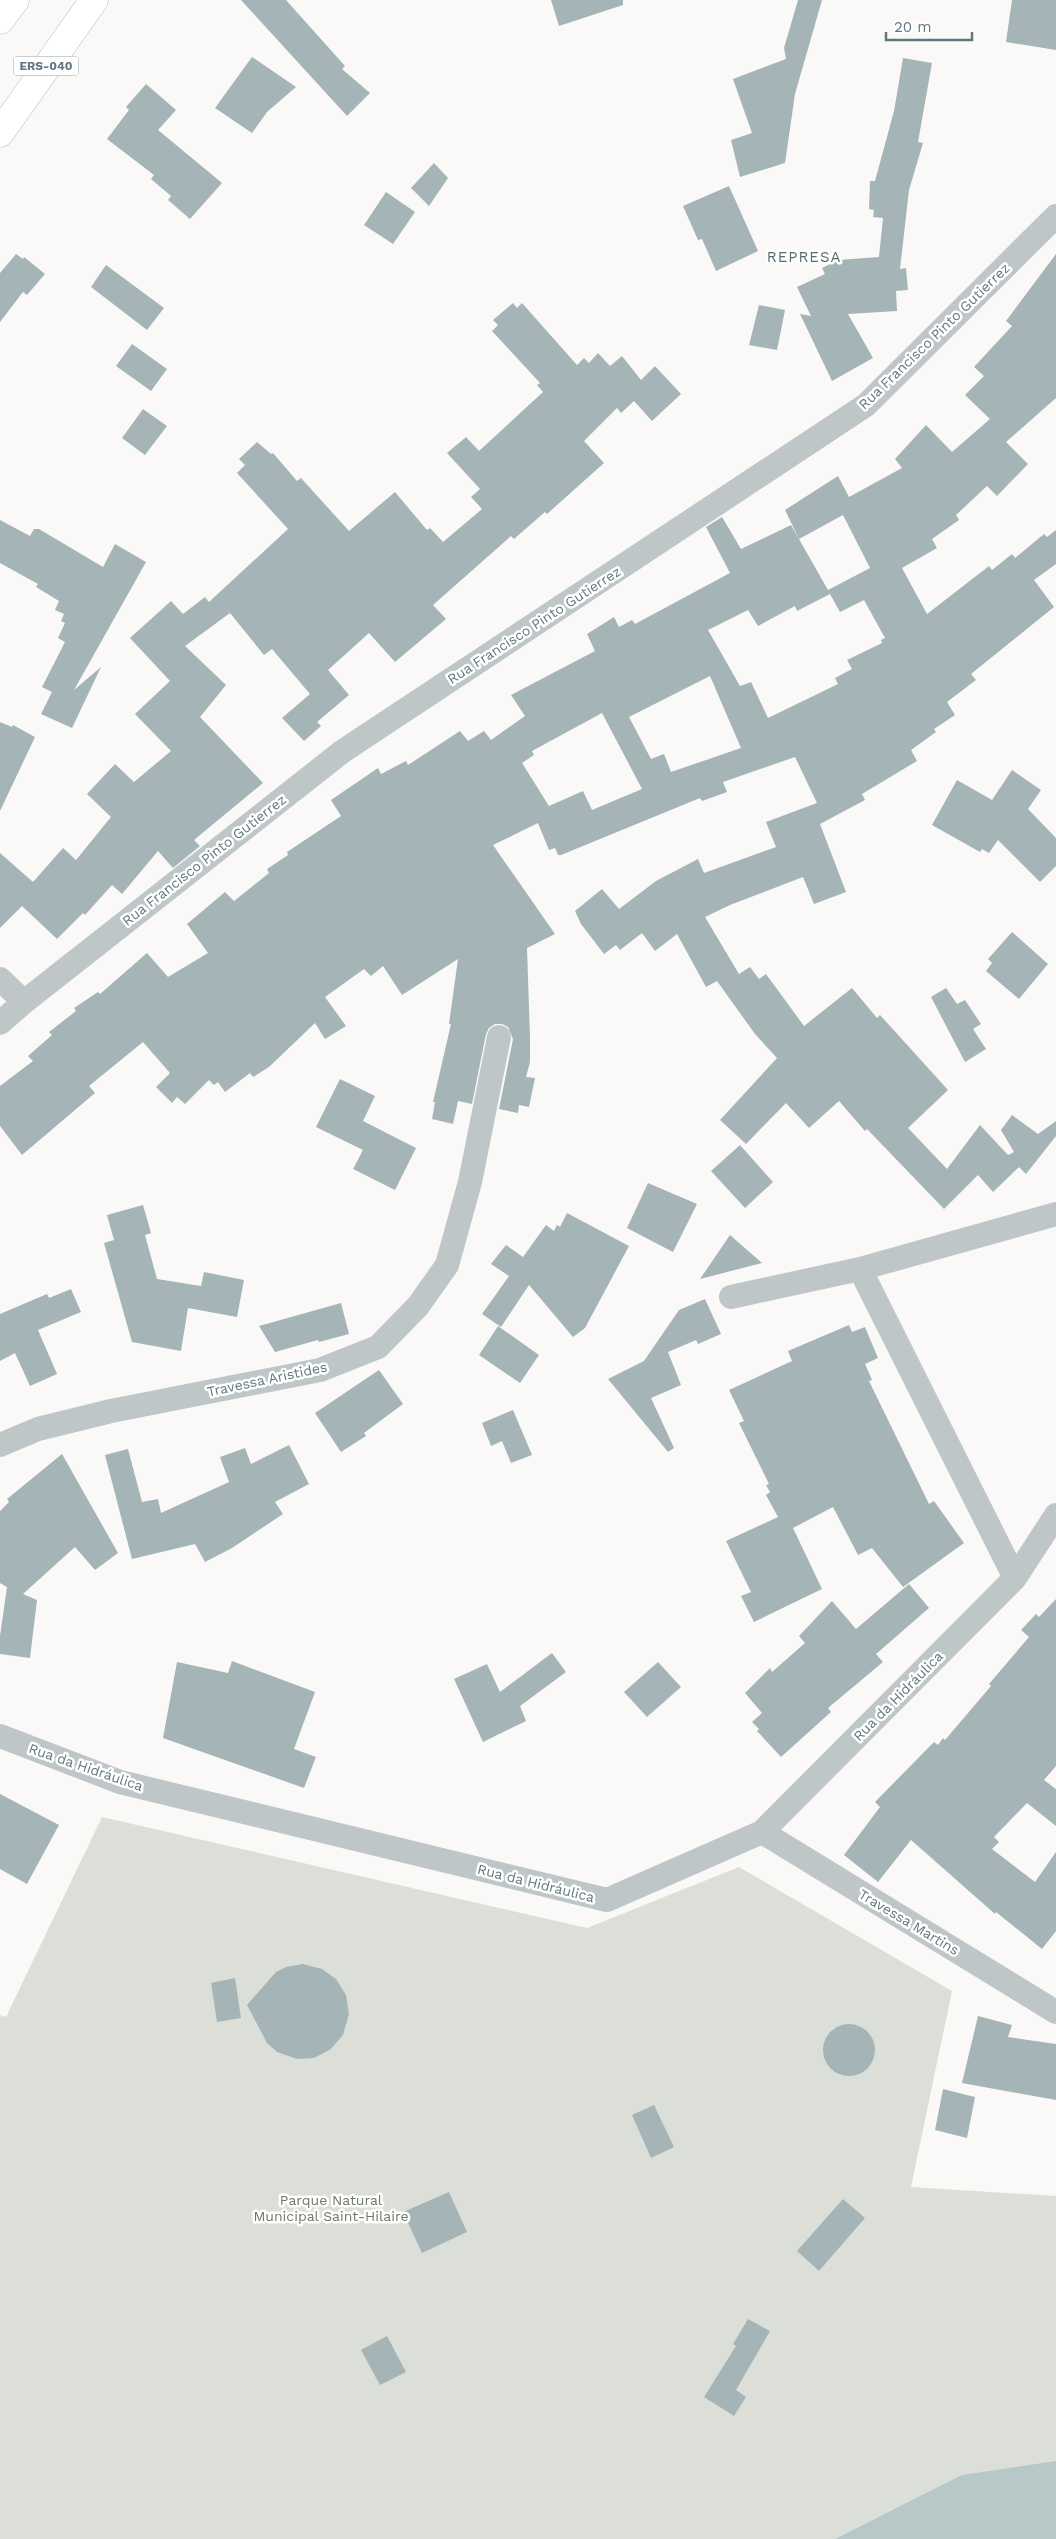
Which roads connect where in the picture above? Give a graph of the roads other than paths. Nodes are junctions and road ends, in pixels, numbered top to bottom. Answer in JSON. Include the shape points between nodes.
{"nodes":[{"id":1,"x":15,"y":0,"type":"edge"},
{"id":2,"x":94,"y":0,"type":"edge"},
{"id":3,"x":0,"y":20,"type":"edge"},
{"id":4,"x":0,"y":133,"type":"edge"},
{"id":5,"x":1056,"y":216,"type":"edge"},
{"id":6,"x":0,"y":979,"type":"edge"},
{"id":7,"x":24,"y":1002,"type":"junction"},
{"id":8,"x":0,"y":1023,"type":"edge"},
{"id":9,"x":499,"y":1038,"type":"dead end"},
{"id":10,"x":1056,"y":1214,"type":"edge"},
{"id":11,"x":860,"y":1269,"type":"junction"},
{"id":12,"x":731,"y":1297,"type":"dead end"},
{"id":13,"x":0,"y":1445,"type":"edge"},
{"id":14,"x":1056,"y":1514,"type":"edge"},
{"id":15,"x":1015,"y":1578,"type":"junction"},
{"id":16,"x":0,"y":1736,"type":"edge"},
{"id":17,"x":762,"y":1832,"type":"junction"},
{"id":18,"x":1056,"y":2012,"type":"edge"}],
"edges":[{"from":1,"to":3,"type":"main road"},
{"from":2,"to":4,"type":"main road","number":"ERS-040"},
{"from":5,"to":7,"type":"street","name":"Rua Francisco Pinto Gutierrez","via":[[866,405],[343,751]]},
{"from":6,"to":7,"type":"street"},
{"from":7,"to":8,"type":"street","name":"Rua Francisco Pinto Gutierrez"},
{"from":9,"to":13,"type":"street","name":"Travessa Aristides","via":[[470,1182],[447,1265],[418,1306],[378,1347],[320,1370],[110,1411],[38,1428]]},
{"from":10,"to":11,"type":"street"},
{"from":11,"to":12,"type":"street"},
{"from":11,"to":15,"type":"street"},
{"from":14,"to":15,"type":"street","name":"Rua da Hidráulica"},
{"from":15,"to":17,"type":"street","name":"Rua da Hidráulica"},
{"from":16,"to":17,"type":"street","name":"Rua da Hidráulica","via":[[120,1782],[607,1900]]},
{"from":17,"to":18,"type":"street","name":"Travessa Martins"}]}
